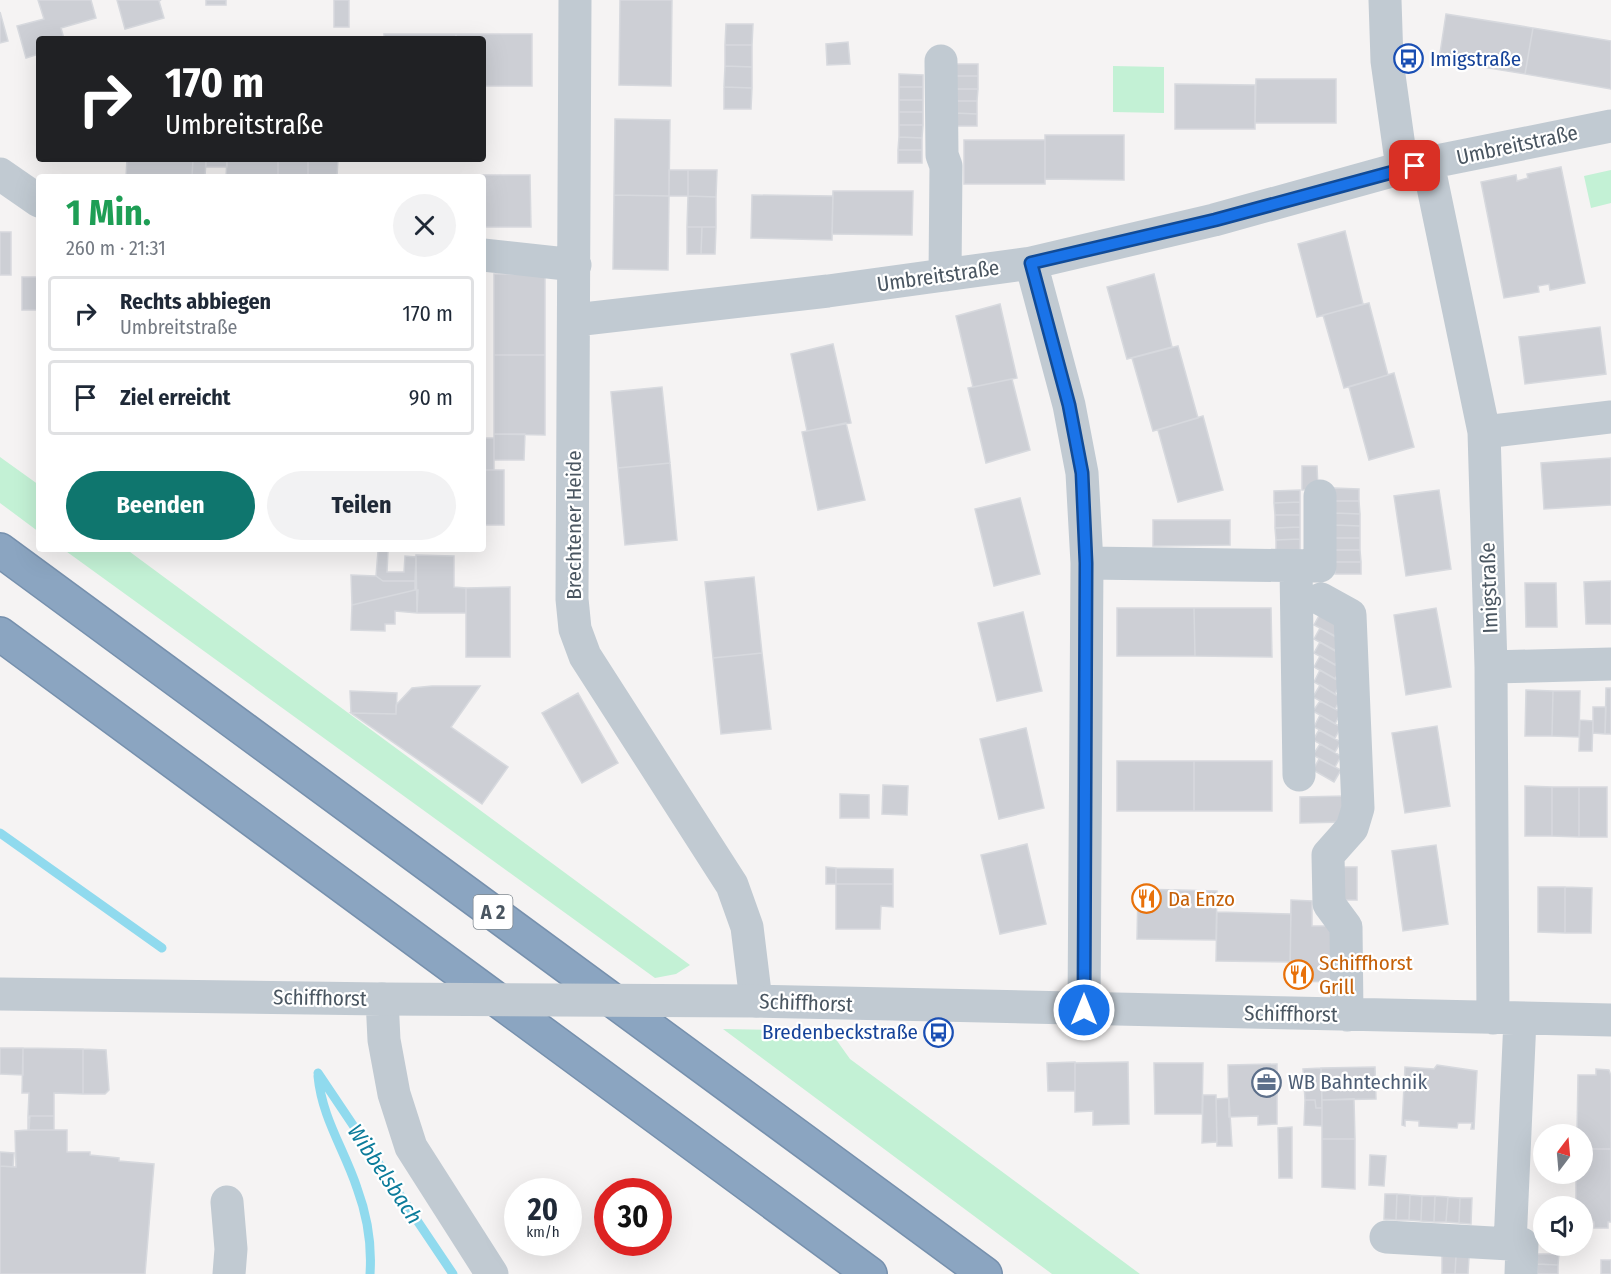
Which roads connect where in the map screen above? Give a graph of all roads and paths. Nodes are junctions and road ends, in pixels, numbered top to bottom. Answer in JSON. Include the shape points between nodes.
{"nodes":[{"id":1,"x":575,"y":0,"type":"edge"},
{"id":2,"x":1385,"y":0,"type":"edge"},
{"id":3,"x":941,"y":61,"type":"dead end"},
{"id":4,"x":1611,"y":126,"type":"edge"},
{"id":5,"x":1415,"y":166,"type":"junction"},
{"id":6,"x":0,"y":174,"type":"edge"},
{"id":7,"x":36,"y":199,"type":"edge"},
{"id":8,"x":486,"y":255,"type":"edge"},
{"id":9,"x":1031,"y":263,"type":"junction"},
{"id":10,"x":575,"y":266,"type":"junction"},
{"id":11,"x":945,"y":275,"type":"junction"},
{"id":12,"x":575,"y":320,"type":"junction"},
{"id":13,"x":1611,"y":417,"type":"edge"},
{"id":14,"x":1484,"y":432,"type":"junction"},
{"id":15,"x":1320,"y":496,"type":"dead end"},
{"id":16,"x":0,"y":550,"type":"edge"},
{"id":17,"x":1086,"y":563,"type":"junction"},
{"id":18,"x":1296,"y":567,"type":"junction"},
{"id":19,"x":1322,"y":599,"type":"dead end"},
{"id":20,"x":0,"y":634,"type":"edge"},
{"id":21,"x":1611,"y":664,"type":"edge"},
{"id":22,"x":1491,"y":667,"type":"junction"},
{"id":23,"x":1299,"y":775,"type":"dead end"},
{"id":24,"x":0,"y":994,"type":"edge"},
{"id":25,"x":765,"y":997,"type":"junction"},
{"id":26,"x":381,"y":999,"type":"junction"},
{"id":27,"x":1084,"y":1010,"type":"junction"},
{"id":28,"x":1347,"y":1015,"type":"junction"},
{"id":29,"x":1506,"y":1018,"type":"junction"},
{"id":30,"x":1611,"y":1020,"type":"edge"},
{"id":31,"x":227,"y":1202,"type":"dead end"},
{"id":32,"x":1386,"y":1237,"type":"dead end"},
{"id":33,"x":1510,"y":1244,"type":"junction"},
{"id":34,"x":229,"y":1274,"type":"edge"},
{"id":35,"x":492,"y":1274,"type":"edge"},
{"id":36,"x":870,"y":1274,"type":"edge"},
{"id":37,"x":985,"y":1274,"type":"edge"},
{"id":38,"x":1521,"y":1274,"type":"edge"}],
"edges":[{"from":1,"to":10,"type":"street","name":"Brechtener Heide"},
{"from":2,"to":5,"type":"street","name":"Imigstraße","via":[[1387,61]]},
{"from":3,"to":11,"type":"street","via":[[942,155],[946,166]]},
{"from":4,"to":5,"type":"street","name":"Umbreitstraße"},
{"from":5,"to":9,"type":"street","name":"Umbreitstraße","via":[[1215,220]]},
{"from":5,"to":14,"type":"street","name":"Imigstraße"},
{"from":6,"to":7,"type":"street"},
{"from":8,"to":10,"type":"street"},
{"from":9,"to":11,"type":"street","name":"Umbreitstraße"},
{"from":9,"to":17,"type":"street","via":[[1069,405],[1082,473]]},
{"from":10,"to":12,"type":"street","name":"Brechtener Heide"},
{"from":11,"to":12,"type":"street","name":"Umbreitstraße"},
{"from":12,"to":25,"type":"street","name":"Brechtener Heide","via":[[575,629],[585,656],[732,885]]},
{"from":13,"to":14,"type":"street"},
{"from":14,"to":22,"type":"street","name":"Imigstraße"},
{"from":15,"to":18,"type":"street","via":[[1320,566]]},
{"from":16,"to":37,"type":"highway","number":"A 2"},
{"from":17,"to":18,"type":"street"},
{"from":17,"to":27,"type":"street"},
{"from":18,"to":23,"type":"street"},
{"from":19,"to":28,"type":"street","via":[[1350,615],[1358,808],[1352,828],[1328,855],[1329,904],[1346,927]]},
{"from":20,"to":36,"type":"highway"},
{"from":21,"to":22,"type":"street"},
{"from":22,"to":29,"type":"street","name":"Imigstraße"},
{"from":24,"to":26,"type":"street","name":"Schiffhorst"},
{"from":25,"to":26,"type":"street","name":"Schiffhorst","bridge":true},
{"from":25,"to":27,"type":"street","name":"Schiffhorst"},
{"from":26,"to":35,"type":"street","via":[[394,1094],[411,1147]]},
{"from":27,"to":28,"type":"street","name":"Schiffhorst"},
{"from":28,"to":29,"type":"street","name":"Schiffhorst"},
{"from":29,"to":30,"type":"street","name":"Schiffhorst"},
{"from":29,"to":33,"type":"street","name":"Imigstraße"},
{"from":31,"to":34,"type":"street"},
{"from":32,"to":33,"type":"street"},
{"from":33,"to":38,"type":"street","via":[[1522,1244]]}]}
